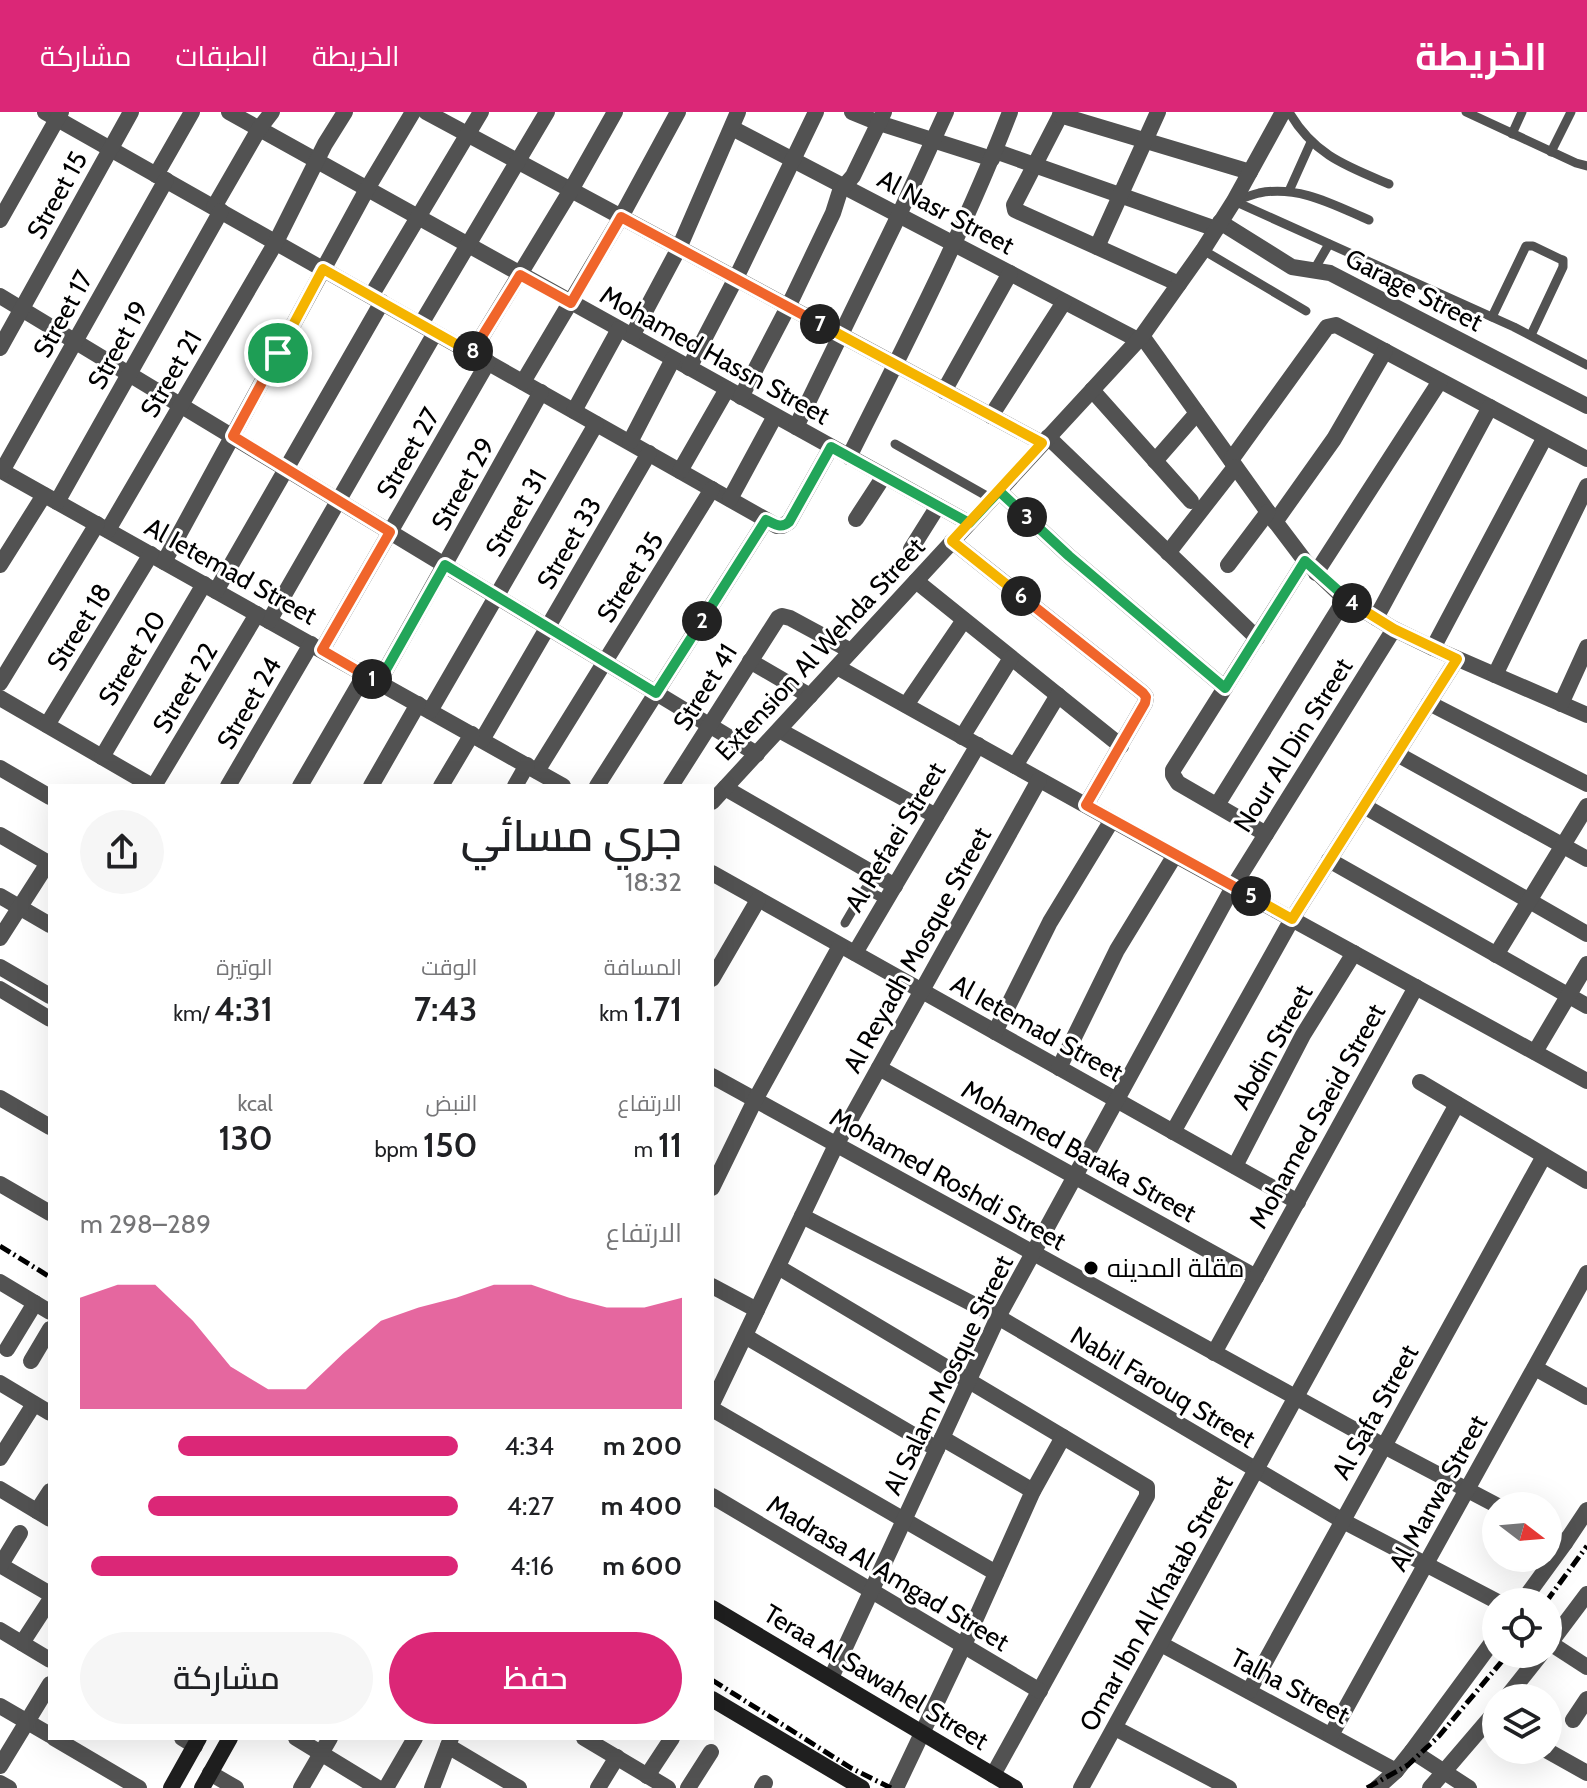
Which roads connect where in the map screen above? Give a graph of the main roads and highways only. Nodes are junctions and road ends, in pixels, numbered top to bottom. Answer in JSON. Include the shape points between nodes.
{"nodes":[{"id":1,"x":714,"y":1609,"type":"edge"},
{"id":2,"x":714,"y":1700,"type":"edge"},
{"id":3,"x":229,"y":1740,"type":"edge"},
{"id":4,"x":192,"y":1741,"type":"edge"},
{"id":5,"x":206,"y":1781,"type":"edge"},
{"id":6,"x":171,"y":1788,"type":"edge"},
{"id":7,"x":862,"y":1788,"type":"edge"},
{"id":8,"x":1015,"y":1788,"type":"edge"}],
"edges":[{"from":1,"to":8,"type":"main road","name":"Teraa Al Sawahel Street"},
{"from":2,"to":7,"type":"main road"},
{"from":3,"to":5,"type":"main road"},
{"from":4,"to":6,"type":"main road"}]}
